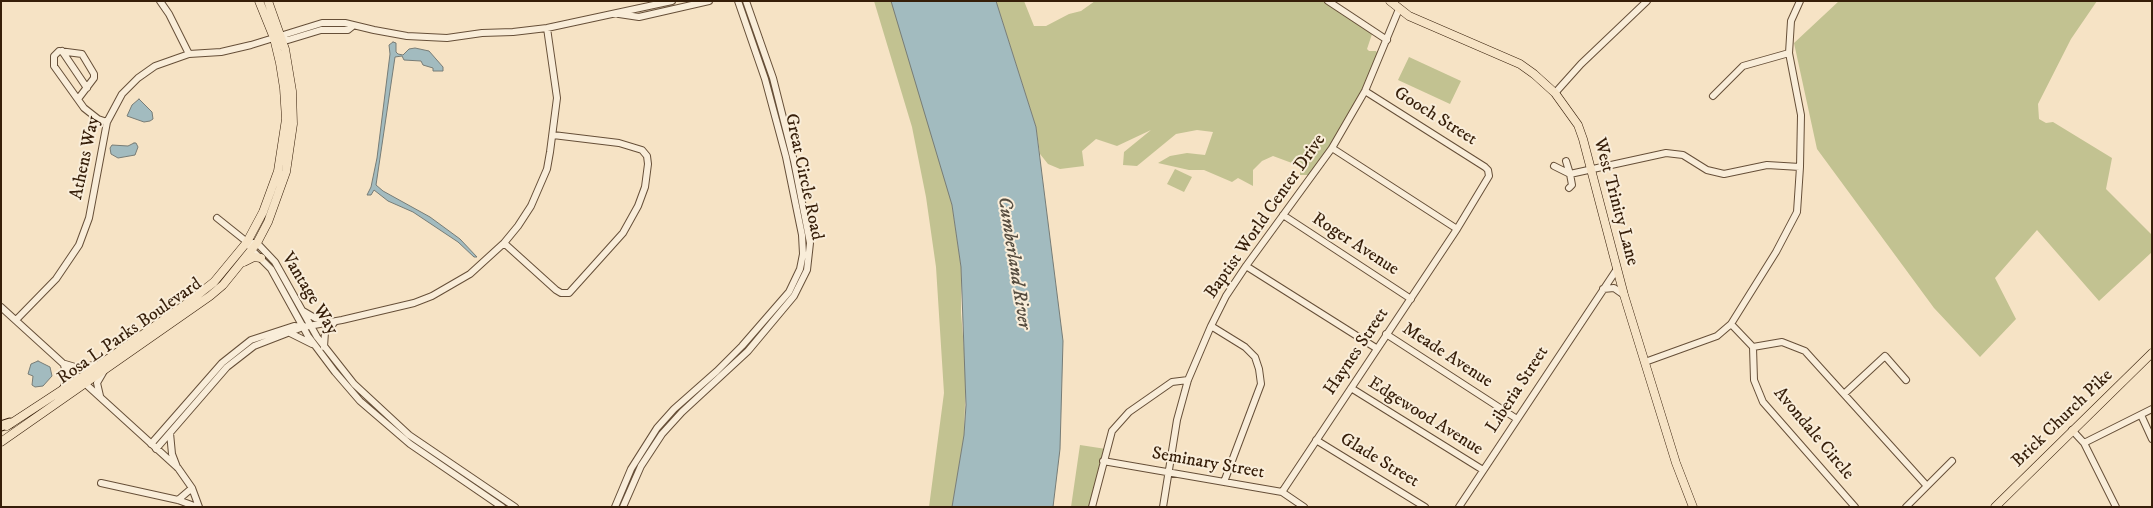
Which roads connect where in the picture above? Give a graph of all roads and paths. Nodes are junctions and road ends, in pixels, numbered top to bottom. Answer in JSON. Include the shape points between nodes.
{"nodes":[{"id":1,"x":160,"y":1,"type":"edge"},
{"id":2,"x":259,"y":1,"type":"edge"},
{"id":3,"x":268,"y":1,"type":"edge"},
{"id":4,"x":672,"y":1,"type":"edge"},
{"id":5,"x":693,"y":1,"type":"edge"},
{"id":6,"x":709,"y":1,"type":"edge"},
{"id":7,"x":738,"y":1,"type":"edge"},
{"id":8,"x":746,"y":1,"type":"edge"},
{"id":9,"x":1328,"y":1,"type":"edge"},
{"id":10,"x":1390,"y":1,"type":"edge"},
{"id":11,"x":1647,"y":1,"type":"edge"},
{"id":12,"x":1800,"y":1,"type":"edge"},
{"id":13,"x":1401,"y":5,"type":"edge"},
{"id":14,"x":683,"y":8,"type":"junction"},
{"id":15,"x":618,"y":14,"type":"junction"},
{"id":16,"x":547,"y":28,"type":"junction"},
{"id":17,"x":278,"y":38,"type":"junction"},
{"id":18,"x":1387,"y":40,"type":"junction"},
{"id":19,"x":62,"y":51,"type":"junction"},
{"id":20,"x":1789,"y":53,"type":"junction"},
{"id":21,"x":189,"y":54,"type":"junction"},
{"id":22,"x":87,"y":88,"type":"junction"},
{"id":23,"x":1366,"y":91,"type":"junction"},
{"id":24,"x":1555,"y":93,"type":"junction"},
{"id":25,"x":1712,"y":96,"type":"dead end"},
{"id":26,"x":78,"y":100,"type":"junction"},
{"id":27,"x":107,"y":122,"type":"junction"},
{"id":28,"x":553,"y":135,"type":"junction"},
{"id":29,"x":1332,"y":148,"type":"junction"},
{"id":30,"x":1566,"y":161,"type":"dead end"},
{"id":31,"x":1554,"y":166,"type":"dead end"},
{"id":32,"x":1800,"y":167,"type":"junction"},
{"id":33,"x":1488,"y":170,"type":"joint"},
{"id":34,"x":1591,"y":170,"type":"junction"},
{"id":35,"x":1570,"y":174,"type":"junction"},
{"id":36,"x":1570,"y":188,"type":"dead end"},
{"id":37,"x":1283,"y":215,"type":"junction"},
{"id":38,"x":217,"y":218,"type":"dead end"},
{"id":39,"x":1457,"y":229,"type":"junction"},
{"id":40,"x":247,"y":242,"type":"junction"},
{"id":41,"x":504,"y":243,"type":"junction"},
{"id":42,"x":254,"y":247,"type":"junction"},
{"id":43,"x":261,"y":258,"type":"junction"},
{"id":44,"x":238,"y":266,"type":"junction"},
{"id":45,"x":1246,"y":266,"type":"junction"},
{"id":46,"x":1617,"y":270,"type":"junction"},
{"id":47,"x":1603,"y":289,"type":"junction"},
{"id":48,"x":1624,"y":294,"type":"junction"},
{"id":49,"x":1411,"y":299,"type":"junction"},
{"id":50,"x":290,"y":303,"type":"junction"},
{"id":51,"x":186,"y":304,"type":"junction"},
{"id":52,"x":1,"y":308,"type":"edge"},
{"id":53,"x":300,"y":309,"type":"junction"},
{"id":54,"x":16,"y":320,"type":"junction"},
{"id":55,"x":334,"y":322,"type":"junction"},
{"id":56,"x":1731,"y":324,"type":"junction"},
{"id":57,"x":1210,"y":326,"type":"junction"},
{"id":58,"x":307,"y":327,"type":"junction"},
{"id":59,"x":289,"y":331,"type":"junction"},
{"id":60,"x":1386,"y":334,"type":"junction"},
{"id":61,"x":155,"y":336,"type":"junction"},
{"id":62,"x":253,"y":343,"type":"junction"},
{"id":63,"x":315,"y":346,"type":"junction"},
{"id":64,"x":324,"y":347,"type":"junction"},
{"id":65,"x":1754,"y":347,"type":"junction"},
{"id":66,"x":1376,"y":348,"type":"junction"},
{"id":67,"x":2152,"y":353,"type":"edge"},
{"id":68,"x":115,"y":354,"type":"junction"},
{"id":69,"x":1645,"y":362,"type":"junction"},
{"id":70,"x":63,"y":364,"type":"junction"},
{"id":71,"x":104,"y":370,"type":"junction"},
{"id":72,"x":1188,"y":380,"type":"junction"},
{"id":73,"x":1906,"y":380,"type":"dead end"},
{"id":74,"x":82,"y":381,"type":"junction"},
{"id":75,"x":1351,"y":388,"type":"junction"},
{"id":76,"x":63,"y":389,"type":"junction"},
{"id":77,"x":1844,"y":394,"type":"junction"},
{"id":78,"x":101,"y":397,"type":"junction"},
{"id":79,"x":182,"y":408,"type":"junction"},
{"id":80,"x":2152,"y":409,"type":"edge"},
{"id":81,"x":188,"y":412,"type":"junction"},
{"id":82,"x":2140,"y":415,"type":"junction"},
{"id":83,"x":1517,"y":419,"type":"junction"},
{"id":84,"x":6,"y":424,"type":"edge"},
{"id":85,"x":1,"y":430,"type":"edge"},
{"id":86,"x":2072,"y":430,"type":"junction"},
{"id":87,"x":170,"y":433,"type":"junction"},
{"id":88,"x":2152,"y":439,"type":"edge"},
{"id":89,"x":1316,"y":440,"type":"junction"},
{"id":90,"x":1,"y":442,"type":"edge"},
{"id":91,"x":2084,"y":443,"type":"junction"},
{"id":92,"x":153,"y":446,"type":"junction"},
{"id":93,"x":1103,"y":461,"type":"junction"},
{"id":94,"x":1952,"y":461,"type":"dead end"},
{"id":95,"x":178,"y":468,"type":"junction"},
{"id":96,"x":1483,"y":470,"type":"junction"},
{"id":97,"x":1168,"y":473,"type":"junction"},
{"id":98,"x":1224,"y":482,"type":"junction"},
{"id":99,"x":101,"y":484,"type":"dead end"},
{"id":100,"x":190,"y":485,"type":"junction"},
{"id":101,"x":1927,"y":486,"type":"junction"},
{"id":102,"x":1282,"y":492,"type":"junction"},
{"id":103,"x":178,"y":500,"type":"junction"},
{"id":104,"x":198,"y":507,"type":"edge"},
{"id":105,"x":502,"y":507,"type":"edge"},
{"id":106,"x":515,"y":507,"type":"edge"},
{"id":107,"x":615,"y":507,"type":"edge"},
{"id":108,"x":623,"y":507,"type":"edge"},
{"id":109,"x":1092,"y":507,"type":"edge"},
{"id":110,"x":1163,"y":507,"type":"edge"},
{"id":111,"x":1304,"y":507,"type":"edge"},
{"id":112,"x":1425,"y":507,"type":"edge"},
{"id":113,"x":1459,"y":507,"type":"edge"},
{"id":114,"x":1693,"y":507,"type":"edge"},
{"id":115,"x":1855,"y":507,"type":"edge"},
{"id":116,"x":1906,"y":507,"type":"edge"},
{"id":117,"x":1995,"y":507,"type":"edge"},
{"id":118,"x":2116,"y":507,"type":"edge"}],
"edges":[{"from":1,"to":21,"type":"street"},
{"from":2,"to":17,"type":"main road","name":"Rosa L Parks Boulevard"},
{"from":3,"to":17,"type":"main road","name":"Rosa L Parks Boulevard"},
{"from":4,"to":15,"type":"street","name":"Athens Way"},
{"from":5,"to":14,"type":"street"},
{"from":6,"to":14,"type":"street","name":"Athens Way"},
{"from":7,"to":107,"type":"street","name":"Great Circle Road","via":[[765,79],[786,157],[802,235],[800,269],[788,292],[742,346],[657,428],[638,456]]},
{"from":8,"to":108,"type":"street","name":"Great Circle Road","via":[[773,78],[798,179],[810,242],[807,270],[798,291],[748,352],[662,434],[641,466]]},
{"from":9,"to":18,"type":"street"},
{"from":10,"to":13,"type":"main road","name":"West Trinity Lane"},
{"from":11,"to":24,"type":"street"},
{"from":12,"to":20,"type":"street","via":[[1791,21]]},
{"from":13,"to":18,"type":"street","name":"Baptist World Center Drive"},
{"from":13,"to":24,"type":"main road","name":"West Trinity Lane","via":[[1410,16],[1436,29],[1520,64]]},
{"from":14,"to":15,"type":"street","name":"Athens Way","via":[[633,17]]},
{"from":15,"to":16,"type":"street","name":"Athens Way"},
{"from":16,"to":17,"type":"street","name":"Athens Way","via":[[447,38],[407,36],[345,22],[322,23]]},
{"from":16,"to":28,"type":"street","via":[[557,98]]},
{"from":17,"to":21,"type":"street","name":"Athens Way","via":[[221,52]]},
{"from":17,"to":40,"type":"main road","name":"Rosa L Parks Boulevard","via":[[286,119],[284,139],[271,193]]},
{"from":17,"to":42,"type":"main road","name":"Rosa L Parks Boulevard","via":[[293,105],[291,140],[278,197]]},
{"from":18,"to":23,"type":"street","name":"Baptist World Center Drive"},
{"from":19,"to":22,"type":"street"},
{"from":19,"to":22,"type":"street","via":[[82,54],[94,74]]},
{"from":19,"to":26,"type":"street","via":[[54,56],[53,63]]},
{"from":20,"to":25,"type":"street","via":[[1743,66]]},
{"from":20,"to":32,"type":"street","via":[[1801,115]]},
{"from":21,"to":27,"type":"street","name":"Athens Way","via":[[155,66],[138,78],[122,94]]},
{"from":22,"to":26,"type":"street"},
{"from":23,"to":29,"type":"street","name":"Baptist World Center Drive"},
{"from":23,"to":33,"type":"street","name":"Gooch Street"},
{"from":24,"to":34,"type":"main road","name":"West Trinity Lane","via":[[1578,125]]},
{"from":26,"to":27,"type":"street","via":[[91,114]]},
{"from":27,"to":54,"type":"street","name":"Athens Way","via":[[89,218],[79,245],[56,278]]},
{"from":28,"to":41,"type":"street","via":[[546,169],[531,206]]},
{"from":28,"to":41,"type":"street","via":[[619,143],[642,150],[648,164],[638,206],[623,233],[569,293],[556,290]]},
{"from":29,"to":37,"type":"street","name":"Baptist World Center Drive"},
{"from":29,"to":39,"type":"street"},
{"from":30,"to":35,"type":"street"},
{"from":31,"to":35,"type":"street"},
{"from":32,"to":34,"type":"street","via":[[1767,165],[1724,174],[1707,170],[1682,155],[1666,154]]},
{"from":32,"to":56,"type":"street","via":[[1797,212]]},
{"from":33,"to":39,"type":"street","name":"Haynes Street","via":[[1489,176]]},
{"from":34,"to":35,"type":"street"},
{"from":34,"to":46,"type":"main road","name":"West Trinity Lane"},
{"from":35,"to":36,"type":"street"},
{"from":37,"to":45,"type":"street","name":"Baptist World Center Drive"},
{"from":37,"to":49,"type":"street","name":"Roger Avenue"},
{"from":38,"to":40,"type":"street"},
{"from":39,"to":49,"type":"street","name":"Haynes Street"},
{"from":40,"to":42,"type":"street","name":"Vantage Way"},
{"from":40,"to":51,"type":"main road","name":"Rosa L Parks Boulevard","via":[[214,282]]},
{"from":41,"to":55,"type":"street","via":[[470,274],[432,296]]},
{"from":42,"to":43,"type":"street","name":"Vantage Way"},
{"from":42,"to":44,"type":"main road","name":"Rosa L Parks Boulevard"},
{"from":42,"to":53,"type":"street","name":"Vantage Way","via":[[275,262]]},
{"from":43,"to":44,"type":"main road","via":[[253,257]]},
{"from":43,"to":50,"type":"street","name":"Vantage Way"},
{"from":44,"to":61,"type":"main road","name":"Rosa L Parks Boulevard","via":[[216,292]]},
{"from":45,"to":57,"type":"street","name":"Baptist World Center Drive"},
{"from":45,"to":66,"type":"street","name":"Meade Avenue"},
{"from":46,"to":47,"type":"street","name":"Liberia Street"},
{"from":46,"to":48,"type":"main road","name":"West Trinity Lane"},
{"from":47,"to":48,"type":"street","via":[[1614,288]]},
{"from":47,"to":83,"type":"street","name":"Liberia Street"},
{"from":48,"to":69,"type":"main road","name":"West Trinity Lane"},
{"from":49,"to":60,"type":"street","name":"Haynes Street"},
{"from":50,"to":58,"type":"street","name":"Vantage Way"},
{"from":50,"to":59,"type":"street","via":[[293,315]]},
{"from":51,"to":61,"type":"main road","via":[[158,329]]},
{"from":51,"to":68,"type":"main road","name":"Rosa L Parks Boulevard"},
{"from":52,"to":54,"type":"street"},
{"from":53,"to":55,"type":"street","via":[[315,318]]},
{"from":53,"to":58,"type":"street","name":"Vantage Way"},
{"from":54,"to":70,"type":"street"},
{"from":55,"to":58,"type":"street"},
{"from":55,"to":64,"type":"street","via":[[325,332]]},
{"from":56,"to":65,"type":"street"},
{"from":56,"to":69,"type":"street","via":[[1717,336]]},
{"from":57,"to":72,"type":"street","name":"Baptist World Center Drive"},
{"from":57,"to":98,"type":"street","via":[[1245,347],[1255,357],[1261,384]]},
{"from":58,"to":59,"type":"street","via":[[294,326]]},
{"from":58,"to":63,"type":"street","name":"Vantage Way"},
{"from":58,"to":64,"type":"street","name":"Vantage Way"},
{"from":59,"to":62,"type":"street"},
{"from":59,"to":63,"type":"street"},
{"from":60,"to":66,"type":"street","name":"Haynes Street"},
{"from":60,"to":83,"type":"street","name":"Meade Avenue"},
{"from":61,"to":71,"type":"main road","name":"Rosa L Parks Boulevard"},
{"from":62,"to":79,"type":"street","via":[[222,362]]},
{"from":62,"to":81,"type":"street"},
{"from":63,"to":105,"type":"street","name":"Vantage Way","via":[[344,384],[387,426]]},
{"from":64,"to":106,"type":"street","name":"Vantage Way","via":[[354,384],[409,435]]},
{"from":65,"to":77,"type":"street","via":[[1782,342],[1805,350]]},
{"from":65,"to":115,"type":"street","name":"Avondale Circle","via":[[1754,380],[1763,402]]},
{"from":66,"to":75,"type":"street","name":"Haynes Street"},
{"from":67,"to":86,"type":"main road","name":"Brick Church Pike"},
{"from":68,"to":70,"type":"street","via":[[109,354],[89,368]]},
{"from":68,"to":74,"type":"main road","name":"Rosa L Parks Boulevard"},
{"from":69,"to":114,"type":"main road","name":"West Trinity Lane"},
{"from":70,"to":74,"type":"street"},
{"from":70,"to":76,"type":"street","via":[[67,377]]},
{"from":71,"to":74,"type":"main road","name":"Rosa L Parks Boulevard"},
{"from":71,"to":78,"type":"street","via":[[97,384]]},
{"from":72,"to":93,"type":"street","via":[[1172,382],[1129,412],[1112,431]]},
{"from":72,"to":97,"type":"street","name":"Baptist World Center Drive"},
{"from":73,"to":77,"type":"street","via":[[1885,356]]},
{"from":74,"to":76,"type":"main road","name":"Rosa L Parks Boulevard"},
{"from":74,"to":78,"type":"street"},
{"from":74,"to":90,"type":"main road","name":"Rosa L Parks Boulevard"},
{"from":75,"to":89,"type":"street","name":"Haynes Street"},
{"from":75,"to":96,"type":"street","name":"Edgewood Avenue"},
{"from":76,"to":84,"type":"main road","name":"Rosa L Parks Boulevard"},
{"from":77,"to":101,"type":"street"},
{"from":78,"to":92,"type":"street"},
{"from":79,"to":81,"type":"street"},
{"from":79,"to":92,"type":"street"},
{"from":80,"to":82,"type":"street"},
{"from":81,"to":87,"type":"street"},
{"from":82,"to":88,"type":"street"},
{"from":82,"to":91,"type":"street"},
{"from":83,"to":96,"type":"street","name":"Liberia Street"},
{"from":84,"to":85,"type":"main road","name":"Rosa L Parks Boulevard"},
{"from":86,"to":91,"type":"street"},
{"from":86,"to":117,"type":"main road","name":"Brick Church Pike"},
{"from":87,"to":92,"type":"street"},
{"from":87,"to":95,"type":"street","via":[[172,454]]},
{"from":89,"to":102,"type":"street","name":"Haynes Street"},
{"from":89,"to":112,"type":"street","name":"Glade Street"},
{"from":91,"to":118,"type":"street"},
{"from":92,"to":95,"type":"street"},
{"from":93,"to":97,"type":"street","name":"Seminary Street"},
{"from":93,"to":109,"type":"street"},
{"from":94,"to":101,"type":"street"},
{"from":95,"to":100,"type":"street"},
{"from":96,"to":113,"type":"street","name":"Liberia Street"},
{"from":97,"to":98,"type":"street","name":"Seminary Street"},
{"from":97,"to":110,"type":"street","name":"Baptist World Center Drive"},
{"from":98,"to":102,"type":"street","name":"Seminary Street"},
{"from":99,"to":103,"type":"street"},
{"from":100,"to":103,"type":"street"},
{"from":100,"to":104,"type":"street"},
{"from":101,"to":116,"type":"street"},
{"from":102,"to":111,"type":"street","name":"Seminary Street"},
{"from":103,"to":104,"type":"street"}]}
